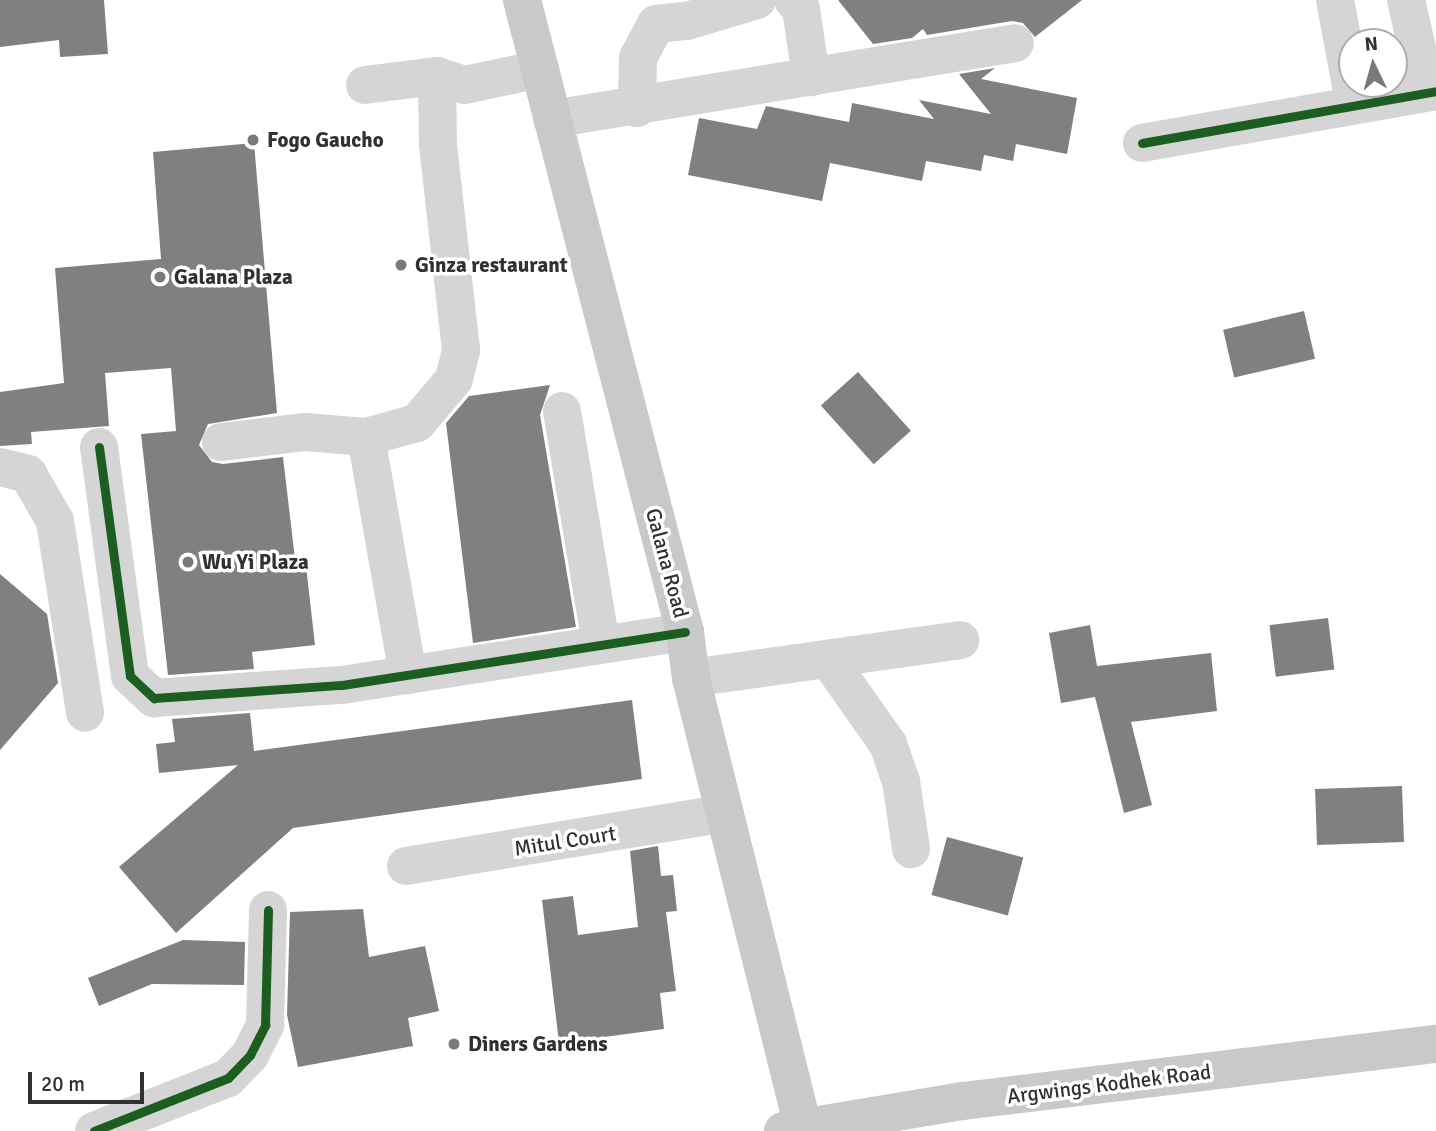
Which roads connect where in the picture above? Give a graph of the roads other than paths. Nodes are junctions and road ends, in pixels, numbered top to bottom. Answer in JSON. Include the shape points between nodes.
{"nodes":[{"id":1,"x":522,"y":0,"type":"edge"},
{"id":2,"x":757,"y":0,"type":"edge"},
{"id":3,"x":793,"y":0,"type":"edge"},
{"id":4,"x":1335,"y":0,"type":"edge"},
{"id":5,"x":1406,"y":0,"type":"edge"},
{"id":6,"x":1015,"y":43,"type":"dead end"},
{"id":7,"x":540,"y":69,"type":"junction"},
{"id":8,"x":437,"y":76,"type":"junction"},
{"id":9,"x":811,"y":77,"type":"junction"},
{"id":10,"x":365,"y":85,"type":"dead end"},
{"id":11,"x":1432,"y":92,"type":"edge"},
{"id":12,"x":1354,"y":102,"type":"junction"},
{"id":13,"x":637,"y":108,"type":"junction"},
{"id":14,"x":552,"y":119,"type":"junction"},
{"id":15,"x":1142,"y":143,"type":"dead end"},
{"id":16,"x":562,"y":411,"type":"dead end"},
{"id":17,"x":366,"y":437,"type":"junction"},
{"id":18,"x":221,"y":442,"type":"dead end"},
{"id":19,"x":99,"y":447,"type":"dead end"},
{"id":20,"x":0,"y":467,"type":"edge"},
{"id":21,"x":685,"y":632,"type":"junction"},
{"id":22,"x":961,"y":640,"type":"dead end"},
{"id":23,"x":601,"y":645,"type":"junction"},
{"id":24,"x":828,"y":659,"type":"junction"},
{"id":25,"x":408,"y":675,"type":"junction"},
{"id":26,"x":691,"y":678,"type":"junction"},
{"id":27,"x":85,"y":713,"type":"dead end"},
{"id":28,"x":724,"y":813,"type":"junction"},
{"id":29,"x":911,"y":849,"type":"dead end"},
{"id":30,"x":406,"y":866,"type":"dead end"},
{"id":31,"x":268,"y":910,"type":"dead end"},
{"id":32,"x":1436,"y":1044,"type":"edge"},
{"id":33,"x":793,"y":1130,"type":"edge"},
{"id":34,"x":94,"y":1131,"type":"edge"}],
"edges":[{"from":1,"to":7,"type":"main road","name":"Galana Road"},
{"from":2,"to":13,"type":"street","via":[[687,21],[656,24],[638,58]]},
{"from":3,"to":9,"type":"street","via":[[801,9]]},
{"from":4,"to":12,"type":"street"},
{"from":5,"to":11,"type":"street"},
{"from":6,"to":9,"type":"street"},
{"from":7,"to":8,"type":"street","via":[[465,85]]},
{"from":7,"to":14,"type":"main road","name":"Galana Road"},
{"from":8,"to":10,"type":"street"},
{"from":8,"to":17,"type":"street","via":[[438,145],[461,350],[454,379],[416,423]]},
{"from":9,"to":13,"type":"street"},
{"from":11,"to":12,"type":"street"},
{"from":12,"to":15,"type":"street"},
{"from":13,"to":14,"type":"street"},
{"from":14,"to":21,"type":"main road","name":"Galana Road"},
{"from":16,"to":23,"type":"street"},
{"from":17,"to":18,"type":"street","via":[[305,432]]},
{"from":17,"to":25,"type":"street"},
{"from":19,"to":25,"type":"street","via":[[131,677],[141,690],[154,698]]},
{"from":20,"to":27,"type":"street","via":[[28,474],[55,521]]},
{"from":21,"to":23,"type":"street"},
{"from":21,"to":26,"type":"main road","name":"Galana Road"},
{"from":22,"to":24,"type":"street"},
{"from":23,"to":25,"type":"street"},
{"from":24,"to":26,"type":"street"},
{"from":24,"to":29,"type":"street","via":[[888,744],[901,781]]},
{"from":26,"to":28,"type":"main road","name":"Galana Road"},
{"from":28,"to":30,"type":"street","name":"Mitul Court"},
{"from":28,"to":33,"type":"main road","name":"Galana Road"},
{"from":31,"to":34,"type":"street","via":[[265,1025],[250,1055],[228,1078]]},
{"from":32,"to":33,"type":"main road","name":"Argwings Kodhek Road","via":[[962,1101]]}]}
